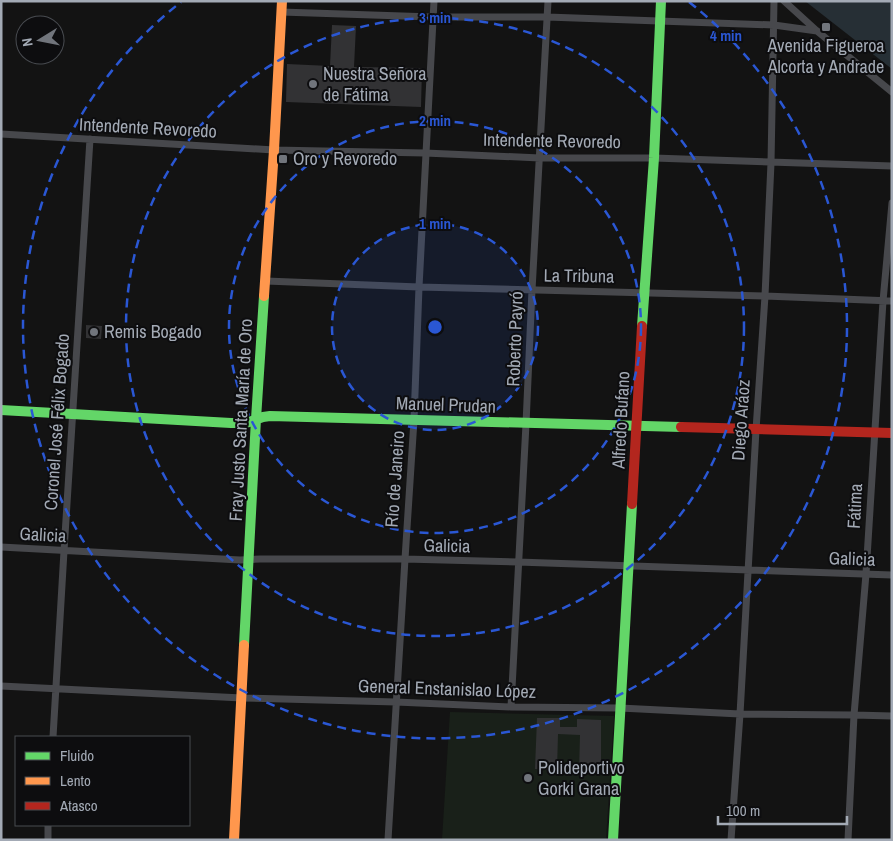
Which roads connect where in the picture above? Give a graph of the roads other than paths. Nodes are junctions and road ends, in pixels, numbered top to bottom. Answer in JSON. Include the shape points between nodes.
{"nodes":[{"id":1,"x":434,"y":1,"type":"edge"},
{"id":2,"x":548,"y":1,"type":"edge"},
{"id":3,"x":661,"y":1,"type":"edge"},
{"id":4,"x":774,"y":1,"type":"edge"},
{"id":5,"x":784,"y":1,"type":"edge"},
{"id":6,"x":282,"y":6,"type":"edge"},
{"id":7,"x":433,"y":16,"type":"junction"},
{"id":8,"x":548,"y":17,"type":"junction"},
{"id":9,"x":660,"y":21,"type":"junction"},
{"id":10,"x":774,"y":25,"type":"junction"},
{"id":11,"x":817,"y":31,"type":"junction"},
{"id":12,"x":892,"y":92,"type":"edge"},
{"id":13,"x":1,"y":134,"type":"edge"},
{"id":14,"x":90,"y":139,"type":"junction"},
{"id":15,"x":274,"y":150,"type":"junction"},
{"id":16,"x":425,"y":153,"type":"junction"},
{"id":17,"x":540,"y":158,"type":"junction"},
{"id":18,"x":654,"y":158,"type":"junction"},
{"id":19,"x":771,"y":163,"type":"junction"},
{"id":20,"x":892,"y":166,"type":"edge"},
{"id":21,"x":892,"y":203,"type":"edge"},
{"id":22,"x":266,"y":281,"type":"junction"},
{"id":23,"x":419,"y":287,"type":"junction"},
{"id":24,"x":532,"y":290,"type":"junction"},
{"id":25,"x":644,"y":293,"type":"junction"},
{"id":26,"x":765,"y":296,"type":"junction"},
{"id":27,"x":883,"y":301,"type":"junction"},
{"id":28,"x":892,"y":301,"type":"edge"},
{"id":29,"x":1,"y":410,"type":"edge"},
{"id":30,"x":73,"y":414,"type":"junction"},
{"id":31,"x":256,"y":419,"type":"junction"},
{"id":32,"x":414,"y":420,"type":"junction"},
{"id":33,"x":526,"y":424,"type":"junction"},
{"id":34,"x":637,"y":427,"type":"junction"},
{"id":35,"x":756,"y":430,"type":"junction"},
{"id":36,"x":874,"y":432,"type":"junction"},
{"id":37,"x":892,"y":433,"type":"edge"},
{"id":38,"x":1,"y":547,"type":"edge"},
{"id":39,"x":64,"y":551,"type":"junction"},
{"id":40,"x":250,"y":559,"type":"junction"},
{"id":41,"x":404,"y":560,"type":"junction"},
{"id":42,"x":518,"y":562,"type":"junction"},
{"id":43,"x":629,"y":566,"type":"junction"},
{"id":44,"x":748,"y":570,"type":"junction"},
{"id":45,"x":866,"y":574,"type":"junction"},
{"id":46,"x":892,"y":575,"type":"edge"},
{"id":47,"x":1,"y":686,"type":"edge"},
{"id":48,"x":56,"y":688,"type":"junction"},
{"id":49,"x":242,"y":698,"type":"junction"},
{"id":50,"x":396,"y":702,"type":"junction"},
{"id":51,"x":511,"y":708,"type":"junction"},
{"id":52,"x":620,"y":708,"type":"junction"},
{"id":53,"x":740,"y":714,"type":"junction"},
{"id":54,"x":854,"y":715,"type":"junction"},
{"id":55,"x":892,"y":716,"type":"edge"},
{"id":56,"x":53,"y":736,"type":"edge"},
{"id":57,"x":48,"y":826,"type":"edge"},
{"id":58,"x":48,"y":840,"type":"edge"},
{"id":59,"x":234,"y":840,"type":"edge"},
{"id":60,"x":388,"y":840,"type":"edge"},
{"id":61,"x":613,"y":840,"type":"edge"},
{"id":62,"x":731,"y":840,"type":"edge"},
{"id":63,"x":848,"y":840,"type":"edge"}],
"edges":[{"from":1,"to":7,"type":"street","name":"Río de Janeiro"},
{"from":2,"to":8,"type":"street","name":"Roberto Payró"},
{"from":3,"to":9,"type":"street","name":"Alfredo Bufano"},
{"from":4,"to":10,"type":"street","name":"Diego Aráoz"},
{"from":5,"to":11,"type":"street"},
{"from":6,"to":7,"type":"street"},
{"from":6,"to":15,"type":"street","name":"Fray Justo Santa María de Oro"},
{"from":7,"to":8,"type":"street"},
{"from":7,"to":16,"type":"street","name":"Río de Janeiro"},
{"from":8,"to":9,"type":"street"},
{"from":8,"to":17,"type":"street","name":"Roberto Payró"},
{"from":9,"to":10,"type":"street"},
{"from":9,"to":18,"type":"street","name":"Alfredo Bufano"},
{"from":10,"to":11,"type":"street"},
{"from":10,"to":19,"type":"street","name":"Diego Aráoz"},
{"from":11,"to":12,"type":"street"},
{"from":13,"to":14,"type":"street","name":"Intendente Revoredo"},
{"from":14,"to":15,"type":"street","name":"Intendente Revoredo"},
{"from":14,"to":30,"type":"street","name":"Coronel José Félix Bogado"},
{"from":15,"to":16,"type":"street","name":"Intendente Revoredo"},
{"from":15,"to":22,"type":"street","name":"Fray Justo Santa María de Oro"},
{"from":16,"to":17,"type":"street","name":"Intendente Revoredo"},
{"from":16,"to":23,"type":"street","name":"Río de Janeiro"},
{"from":17,"to":18,"type":"street","name":"Intendente Revoredo"},
{"from":17,"to":24,"type":"street","name":"Roberto Payró"},
{"from":18,"to":19,"type":"street","name":"Intendente Revoredo"},
{"from":18,"to":25,"type":"street","name":"Alfredo Bufano"},
{"from":19,"to":20,"type":"street","name":"Intendente Revoredo"},
{"from":19,"to":26,"type":"street","name":"Diego Aráoz"},
{"from":21,"to":27,"type":"street","name":"Fátima"},
{"from":22,"to":23,"type":"street","name":"La Tribuna"},
{"from":22,"to":31,"type":"street","name":"Fray Justo Santa María de Oro"},
{"from":23,"to":24,"type":"street","name":"La Tribuna"},
{"from":23,"to":32,"type":"street","name":"Río de Janeiro"},
{"from":24,"to":25,"type":"street","name":"La Tribuna"},
{"from":24,"to":33,"type":"street","name":"Roberto Payró"},
{"from":25,"to":26,"type":"street","name":"La Tribuna"},
{"from":25,"to":34,"type":"street","name":"Alfredo Bufano"},
{"from":26,"to":27,"type":"street","name":"La Tribuna"},
{"from":26,"to":35,"type":"street","name":"Diego Aráoz"},
{"from":27,"to":28,"type":"street","name":"La Tribuna"},
{"from":27,"to":36,"type":"street","name":"Fátima"},
{"from":29,"to":30,"type":"street","name":"Manuel Prudan"},
{"from":30,"to":31,"type":"street","name":"Manuel Prudan","via":[[231,423]]},
{"from":30,"to":39,"type":"street","name":"Coronel José Félix Bogado"},
{"from":31,"to":32,"type":"street","name":"Manuel Prudan","via":[[270,416]]},
{"from":31,"to":40,"type":"street","name":"Fray Justo Santa María de Oro"},
{"from":32,"to":33,"type":"street","name":"Manuel Prudan"},
{"from":32,"to":41,"type":"street","name":"Río de Janeiro"},
{"from":33,"to":34,"type":"street","name":"Manuel Prudan"},
{"from":33,"to":42,"type":"street","name":"Roberto Payró"},
{"from":34,"to":35,"type":"street","name":"Manuel Prudan"},
{"from":34,"to":43,"type":"street","name":"Alfredo Bufano"},
{"from":35,"to":36,"type":"street","name":"Manuel Prudan"},
{"from":35,"to":44,"type":"street","name":"Diego Aráoz"},
{"from":36,"to":37,"type":"street","name":"Manuel Prudan"},
{"from":36,"to":45,"type":"street","name":"Fátima"},
{"from":38,"to":39,"type":"street","name":"Galicia"},
{"from":39,"to":40,"type":"street","name":"Galicia"},
{"from":39,"to":48,"type":"street","name":"Coronel José Félix Bogado"},
{"from":40,"to":41,"type":"street","name":"Galicia"},
{"from":40,"to":49,"type":"street","name":"Fray Justo Santa María de Oro"},
{"from":41,"to":42,"type":"street","name":"Galicia"},
{"from":41,"to":50,"type":"street","name":"Río de Janeiro"},
{"from":42,"to":43,"type":"street","name":"Galicia"},
{"from":42,"to":51,"type":"street","name":"Roberto Payró"},
{"from":43,"to":44,"type":"street","name":"Galicia"},
{"from":43,"to":52,"type":"street","name":"Alfredo Bufano"},
{"from":44,"to":45,"type":"street","name":"Galicia"},
{"from":44,"to":53,"type":"street","name":"Diego Aráoz"},
{"from":45,"to":46,"type":"street","name":"Galicia"},
{"from":45,"to":54,"type":"street","name":"Fátima"},
{"from":47,"to":48,"type":"street","name":"General Enstanislao López"},
{"from":48,"to":49,"type":"street","name":"General Enstanislao López"},
{"from":48,"to":56,"type":"street","name":"Coronel José Félix Bogado"},
{"from":49,"to":50,"type":"street","name":"General Enstanislao López"},
{"from":49,"to":59,"type":"street","name":"Fray Justo Santa María de Oro"},
{"from":50,"to":51,"type":"street","name":"General Enstanislao López"},
{"from":50,"to":60,"type":"street","name":"Río de Janeiro"},
{"from":51,"to":52,"type":"street","name":"General Enstanislao López"},
{"from":52,"to":53,"type":"street","name":"General Enstanislao López"},
{"from":52,"to":61,"type":"street","name":"Alfredo Bufano"},
{"from":53,"to":54,"type":"street","name":"General Enstanislao López"},
{"from":53,"to":62,"type":"street","name":"Diego Aráoz"},
{"from":54,"to":55,"type":"street","name":"General Enstanislao López"},
{"from":54,"to":63,"type":"street","name":"Fátima"},
{"from":57,"to":58,"type":"street"}]}
